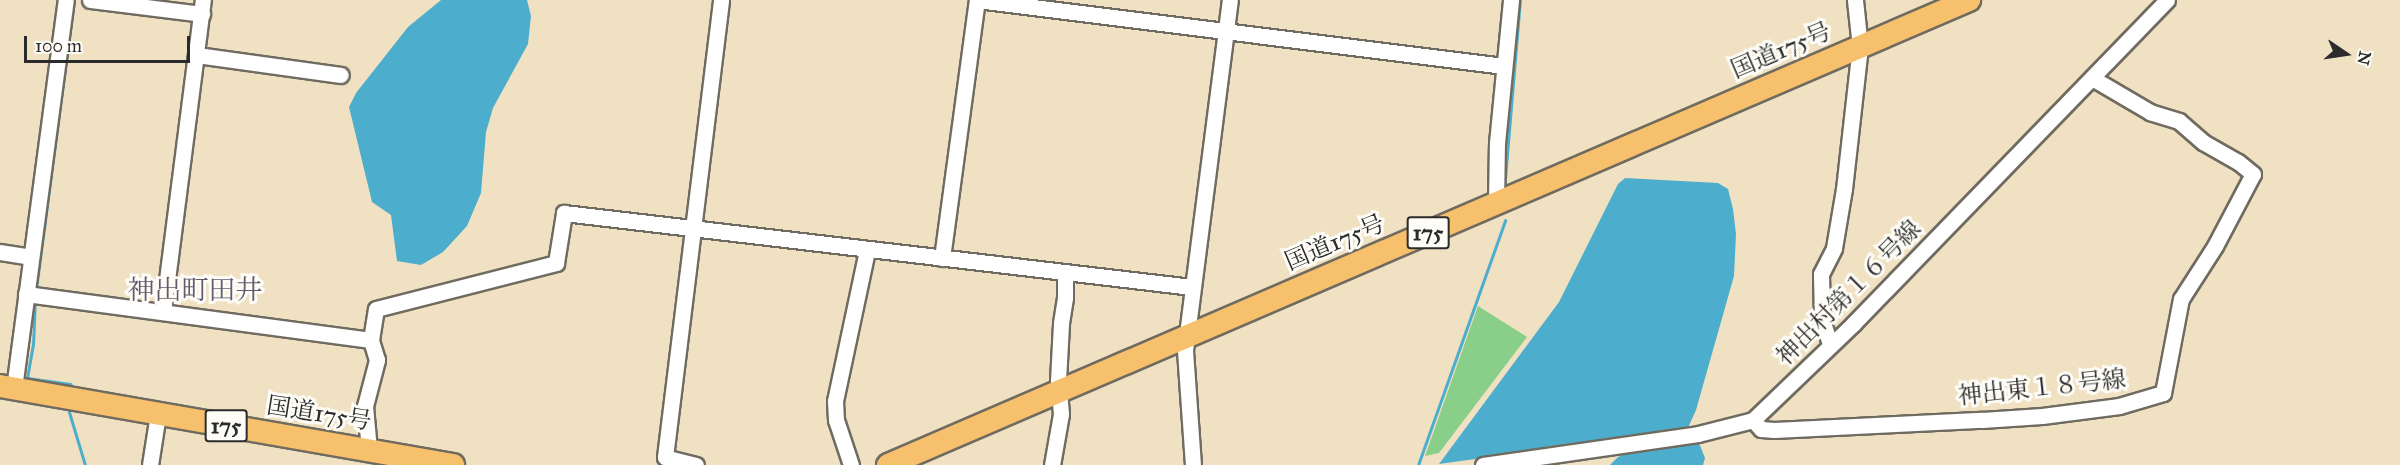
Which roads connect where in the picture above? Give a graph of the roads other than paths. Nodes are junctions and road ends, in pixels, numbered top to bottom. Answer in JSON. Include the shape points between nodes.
{"nodes":[{"id":1,"x":66,"y":0,"type":"edge"},
{"id":2,"x":90,"y":0,"type":"edge"},
{"id":3,"x":722,"y":0,"type":"edge"},
{"id":4,"x":977,"y":0,"type":"edge"},
{"id":5,"x":1230,"y":0,"type":"edge"},
{"id":6,"x":1511,"y":0,"type":"edge"},
{"id":7,"x":1855,"y":0,"type":"edge"},
{"id":8,"x":1969,"y":0,"type":"edge"},
{"id":9,"x":2167,"y":0,"type":"edge"},
{"id":10,"x":202,"y":7,"type":"edge"},
{"id":11,"x":1226,"y":31,"type":"junction"},
{"id":12,"x":1860,"y":47,"type":"junction"},
{"id":13,"x":197,"y":55,"type":"junction"},
{"id":14,"x":1504,"y":66,"type":"junction"},
{"id":15,"x":341,"y":75,"type":"dead end"},
{"id":16,"x":2092,"y":78,"type":"junction"},
{"id":17,"x":1496,"y":204,"type":"junction"},
{"id":18,"x":693,"y":228,"type":"junction"},
{"id":19,"x":867,"y":250,"type":"junction"},
{"id":20,"x":0,"y":252,"type":"edge"},
{"id":21,"x":31,"y":257,"type":"junction"},
{"id":22,"x":942,"y":258,"type":"junction"},
{"id":23,"x":1065,"y":273,"type":"junction"},
{"id":24,"x":1192,"y":287,"type":"junction"},
{"id":25,"x":26,"y":294,"type":"junction"},
{"id":26,"x":163,"y":311,"type":"junction"},
{"id":27,"x":1188,"y":335,"type":"junction"},
{"id":28,"x":371,"y":340,"type":"junction"},
{"id":29,"x":1830,"y":344,"type":"junction"},
{"id":30,"x":7,"y":387,"type":"edge"},
{"id":31,"x":1058,"y":393,"type":"junction"},
{"id":32,"x":158,"y":414,"type":"junction"},
{"id":33,"x":1753,"y":420,"type":"junction"},
{"id":34,"x":369,"y":450,"type":"junction"},
{"id":35,"x":664,"y":461,"type":"edge"},
{"id":36,"x":150,"y":465,"type":"edge"},
{"id":37,"x":453,"y":465,"type":"edge"},
{"id":38,"x":696,"y":465,"type":"edge"},
{"id":39,"x":851,"y":465,"type":"edge"},
{"id":40,"x":888,"y":465,"type":"edge"},
{"id":41,"x":1052,"y":465,"type":"edge"},
{"id":42,"x":1193,"y":465,"type":"edge"},
{"id":43,"x":1483,"y":465,"type":"edge"}],
"edges":[{"from":1,"to":21,"type":"street"},
{"from":2,"to":10,"type":"street"},
{"from":3,"to":18,"type":"street"},
{"from":4,"to":11,"type":"street"},
{"from":4,"to":22,"type":"street"},
{"from":5,"to":11,"type":"street"},
{"from":6,"to":14,"type":"street"},
{"from":7,"to":12,"type":"street"},
{"from":8,"to":12,"type":"highway","name":"国道175号","number":"175"},
{"from":9,"to":16,"type":"street","name":"神出村第１６号線"},
{"from":10,"to":13,"type":"street"},
{"from":11,"to":14,"type":"street"},
{"from":11,"to":24,"type":"street"},
{"from":12,"to":17,"type":"highway","name":"国道175号","number":"175"},
{"from":12,"to":29,"type":"street","via":[[1834,248],[1821,274],[1822,319]]},
{"from":13,"to":15,"type":"street"},
{"from":13,"to":26,"type":"street"},
{"from":14,"to":17,"type":"street"},
{"from":16,"to":29,"type":"street","name":"神出村第１６号線"},
{"from":16,"to":33,"type":"street","name":"神出東１８号線","via":[[2150,112],[2179,121],[2203,142],[2253,174],[2216,246],[2181,299],[2163,393],[2119,406],[1994,420],[1774,430],[1761,429]]},
{"from":17,"to":27,"type":"highway","name":"国道175号","number":"175"},
{"from":18,"to":19,"type":"street"},
{"from":18,"to":28,"type":"street","via":[[564,213],[556,263],[376,309]]},
{"from":18,"to":35,"type":"street"},
{"from":19,"to":22,"type":"street"},
{"from":19,"to":39,"type":"street","via":[[835,401]]},
{"from":20,"to":21,"type":"street"},
{"from":21,"to":25,"type":"street"},
{"from":22,"to":23,"type":"street"},
{"from":23,"to":24,"type":"street"},
{"from":23,"to":31,"type":"street"},
{"from":24,"to":27,"type":"street"},
{"from":25,"to":26,"type":"street"},
{"from":25,"to":30,"type":"street"},
{"from":26,"to":28,"type":"street"},
{"from":27,"to":31,"type":"highway","name":"国道175号","number":"175"},
{"from":27,"to":42,"type":"street","via":[[1185,350]]},
{"from":28,"to":34,"type":"street","via":[[376,360],[365,406]]},
{"from":29,"to":33,"type":"street","name":"神出村第１６号線"},
{"from":30,"to":32,"type":"highway","name":"国道175号","number":"175"},
{"from":31,"to":40,"type":"highway","name":"国道175号","number":"175"},
{"from":31,"to":41,"type":"street","via":[[1061,414]]},
{"from":32,"to":34,"type":"highway","name":"国道175号","number":"175"},
{"from":32,"to":36,"type":"street"},
{"from":33,"to":43,"type":"street","via":[[1698,434]]},
{"from":34,"to":37,"type":"highway","name":"国道175号","number":"175"},
{"from":35,"to":38,"type":"street"}]}
